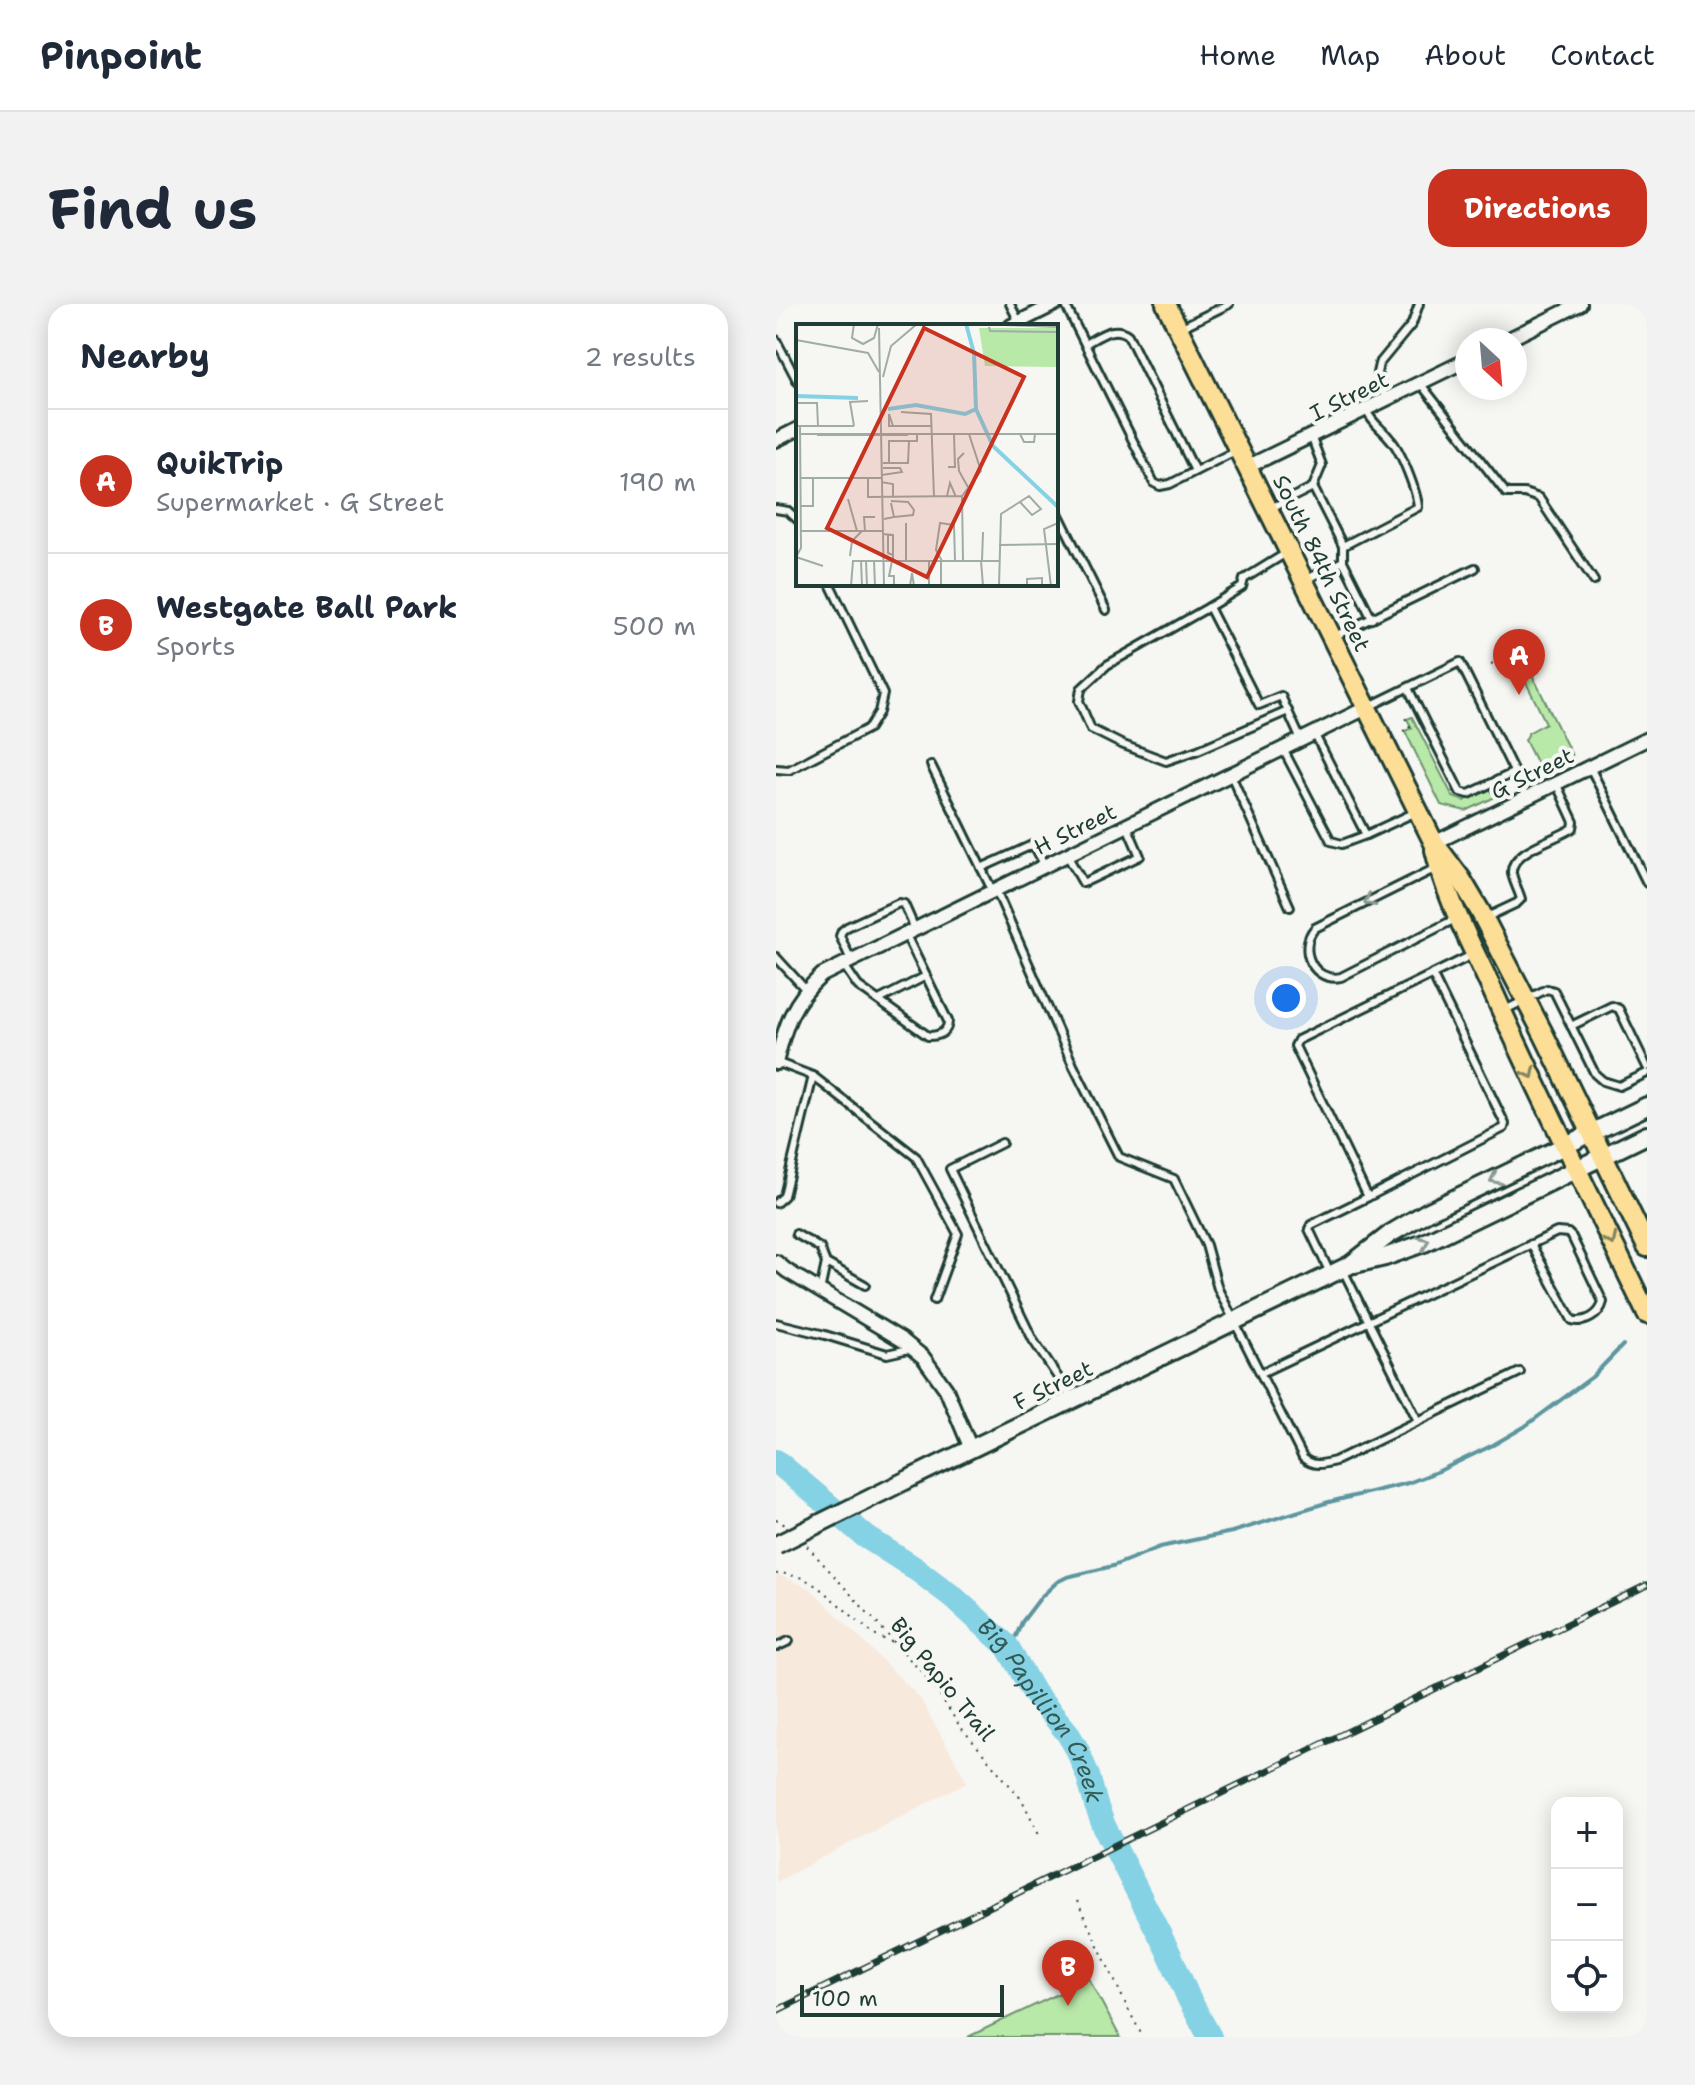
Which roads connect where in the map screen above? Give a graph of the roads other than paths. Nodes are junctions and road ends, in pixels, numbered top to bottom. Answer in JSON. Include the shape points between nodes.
{"nodes":[{"id":1,"x":1010,"y":304,"type":"edge"},
{"id":2,"x":1055,"y":304,"type":"edge"},
{"id":3,"x":1065,"y":304,"type":"edge"},
{"id":4,"x":1166,"y":304,"type":"edge"},
{"id":5,"x":1229,"y":304,"type":"edge"},
{"id":6,"x":1419,"y":304,"type":"edge"},
{"id":7,"x":1580,"y":304,"type":"edge"},
{"id":8,"x":1015,"y":324,"type":"edge"},
{"id":9,"x":1179,"y":329,"type":"junction"},
{"id":10,"x":1527,"y":330,"type":"edge"},
{"id":11,"x":776,"y":340,"type":"edge"},
{"id":12,"x":1085,"y":344,"type":"junction"},
{"id":13,"x":1455,"y":366,"type":"edge"},
{"id":14,"x":796,"y":378,"type":"edge"},
{"id":15,"x":1420,"y":383,"type":"junction"},
{"id":16,"x":1386,"y":400,"type":"junction"},
{"id":17,"x":1366,"y":410,"type":"junction"},
{"id":18,"x":796,"y":430,"type":"edge"},
{"id":19,"x":1311,"y":436,"type":"junction"},
{"id":20,"x":776,"y":440,"type":"edge"},
{"id":21,"x":1238,"y":449,"type":"junction"},
{"id":22,"x":1247,"y":467,"type":"junction"},
{"id":23,"x":1195,"y":471,"type":"junction"},
{"id":24,"x":1313,"y":487,"type":"junction"},
{"id":25,"x":776,"y":509,"type":"edge"},
{"id":26,"x":1269,"y":510,"type":"junction"},
{"id":27,"x":1058,"y":513,"type":"edge"},
{"id":28,"x":796,"y":518,"type":"edge"},
{"id":29,"x":1343,"y":546,"type":"junction"},
{"id":30,"x":1289,"y":551,"type":"junction"},
{"id":31,"x":1343,"y":561,"type":"junction"},
{"id":32,"x":1475,"y":568,"type":"dead end"},
{"id":33,"x":1304,"y":581,"type":"junction"},
{"id":34,"x":1594,"y":581,"type":"dead end"},
{"id":35,"x":831,"y":586,"type":"edge"},
{"id":36,"x":1209,"y":607,"type":"junction"},
{"id":37,"x":1106,"y":610,"type":"dead end"},
{"id":38,"x":1372,"y":619,"type":"junction"},
{"id":39,"x":1332,"y":638,"type":"junction"},
{"id":40,"x":1408,"y":688,"type":"junction"},
{"id":41,"x":1366,"y":708,"type":"junction"},
{"id":42,"x":1288,"y":711,"type":"junction"},
{"id":43,"x":1314,"y":733,"type":"junction"},
{"id":44,"x":1647,"y":739,"type":"edge"},
{"id":45,"x":1301,"y":740,"type":"junction"},
{"id":46,"x":1283,"y":749,"type":"junction"},
{"id":47,"x":931,"y":765,"type":"dead end"},
{"id":48,"x":1590,"y":767,"type":"junction"},
{"id":49,"x":776,"y":769,"type":"edge"},
{"id":50,"x":1515,"y":772,"type":"junction"},
{"id":51,"x":1231,"y":775,"type":"junction"},
{"id":52,"x":1556,"y":783,"type":"junction"},
{"id":53,"x":1527,"y":798,"type":"junction"},
{"id":54,"x":1418,"y":811,"type":"junction"},
{"id":55,"x":1127,"y":826,"type":"junction"},
{"id":56,"x":1366,"y":835,"type":"junction"},
{"id":57,"x":1434,"y":843,"type":"junction"},
{"id":58,"x":1067,"y":855,"type":"junction"},
{"id":59,"x":1045,"y":866,"type":"junction"},
{"id":60,"x":1439,"y":866,"type":"junction"},
{"id":61,"x":981,"y":868,"type":"junction"},
{"id":62,"x":1647,"y":883,"type":"edge"},
{"id":63,"x":994,"y":891,"type":"junction"},
{"id":64,"x":1290,"y":907,"type":"dead end"},
{"id":65,"x":1457,"y":918,"type":"junction"},
{"id":66,"x":1484,"y":918,"type":"junction"},
{"id":67,"x":910,"y":931,"type":"junction"},
{"id":68,"x":1475,"y":953,"type":"junction"},
{"id":69,"x":776,"y":957,"type":"edge"},
{"id":70,"x":847,"y":962,"type":"junction"},
{"id":71,"x":1432,"y":974,"type":"junction"},
{"id":72,"x":926,"y":976,"type":"junction"},
{"id":73,"x":806,"y":990,"type":"junction"},
{"id":74,"x":1525,"y":999,"type":"junction"},
{"id":75,"x":879,"y":1000,"type":"junction"},
{"id":76,"x":1502,"y":1011,"type":"junction"},
{"id":77,"x":1571,"y":1026,"type":"junction"},
{"id":78,"x":776,"y":1063,"type":"edge"},
{"id":79,"x":1647,"y":1067,"type":"edge"},
{"id":80,"x":1647,"y":1073,"type":"edge"},
{"id":81,"x":813,"y":1076,"type":"junction"},
{"id":82,"x":1647,"y":1106,"type":"edge"},
{"id":83,"x":1591,"y":1133,"type":"junction"},
{"id":84,"x":1647,"y":1135,"type":"edge"},
{"id":85,"x":1002,"y":1143,"type":"dead end"},
{"id":86,"x":1565,"y":1145,"type":"junction"},
{"id":87,"x":1602,"y":1157,"type":"junction"},
{"id":88,"x":1577,"y":1170,"type":"junction"},
{"id":89,"x":1368,"y":1197,"type":"junction"},
{"id":90,"x":776,"y":1203,"type":"edge"},
{"id":91,"x":796,"y":1234,"type":"dead end"},
{"id":92,"x":1531,"y":1244,"type":"junction"},
{"id":93,"x":1647,"y":1247,"type":"edge"},
{"id":94,"x":776,"y":1262,"type":"edge"},
{"id":95,"x":826,"y":1263,"type":"junction"},
{"id":96,"x":1341,"y":1270,"type":"junction"},
{"id":97,"x":865,"y":1285,"type":"dead end"},
{"id":98,"x":820,"y":1291,"type":"junction"},
{"id":99,"x":934,"y":1300,"type":"dead end"},
{"id":100,"x":1647,"y":1314,"type":"edge"},
{"id":101,"x":1234,"y":1322,"type":"junction"},
{"id":102,"x":1370,"y":1322,"type":"junction"},
{"id":103,"x":776,"y":1323,"type":"edge"},
{"id":104,"x":912,"y":1348,"type":"junction"},
{"id":105,"x":1520,"y":1372,"type":"dead end"},
{"id":106,"x":1261,"y":1373,"type":"junction"},
{"id":107,"x":1073,"y":1400,"type":"junction"},
{"id":108,"x":1418,"y":1421,"type":"junction"},
{"id":109,"x":971,"y":1449,"type":"junction"},
{"id":110,"x":776,"y":1545,"type":"edge"},
{"id":111,"x":789,"y":1641,"type":"dead end"},
{"id":112,"x":776,"y":1647,"type":"edge"}],
"edges":[{"from":1,"to":8,"type":"lane"},
{"from":2,"to":8,"type":"street"},
{"from":3,"to":12,"type":"lane"},
{"from":4,"to":9,"type":"main road","name":"South 84th Street"},
{"from":5,"to":9,"type":"lane"},
{"from":6,"to":16,"type":"lane","via":[[1412,324],[1379,364]]},
{"from":7,"to":10,"type":"street"},
{"from":9,"to":21,"type":"main road","name":"South 84th Street"},
{"from":11,"to":14,"type":"lane"},
{"from":12,"to":23,"type":"lane","via":[[1116,330],[1128,335]]},
{"from":12,"to":23,"type":"lane","via":[[1154,483],[1170,484]]},
{"from":13,"to":15,"type":"street","name":"I Street"},
{"from":15,"to":16,"type":"street","name":"I Street"},
{"from":15,"to":34,"type":"lane","via":[[1506,493],[1539,498]]},
{"from":16,"to":17,"type":"street","name":"I Street"},
{"from":17,"to":19,"type":"street","name":"I Street"},
{"from":17,"to":29,"type":"lane","via":[[1372,423],[1393,441],[1418,495],[1418,507]]},
{"from":18,"to":20,"type":"street"},
{"from":19,"to":22,"type":"street","name":"I Street"},
{"from":19,"to":24,"type":"lane","via":[[1322,465]]},
{"from":21,"to":22,"type":"main road","name":"South 84th Street"},
{"from":21,"to":23,"type":"lane"},
{"from":22,"to":26,"type":"main road","name":"South 84th Street"},
{"from":24,"to":26,"type":"lane"},
{"from":24,"to":29,"type":"lane"},
{"from":25,"to":28,"type":"lane"},
{"from":26,"to":30,"type":"main road","name":"South 84th Street"},
{"from":27,"to":37,"type":"lane"},
{"from":29,"to":31,"type":"lane"},
{"from":30,"to":33,"type":"main road","name":"South 84th Street"},
{"from":30,"to":36,"type":"lane"},
{"from":31,"to":33,"type":"lane"},
{"from":31,"to":38,"type":"lane"},
{"from":32,"to":38,"type":"lane"},
{"from":33,"to":39,"type":"main road","name":"South 84th Street"},
{"from":35,"to":49,"type":"lane","via":[[883,694],[879,712],[869,728],[789,770]]},
{"from":36,"to":42,"type":"lane","via":[[1259,705],[1281,696]]},
{"from":36,"to":42,"type":"lane","via":[[1107,665],[1081,689],[1079,701],[1091,729],[1166,761]]},
{"from":38,"to":39,"type":"lane"},
{"from":39,"to":41,"type":"main road","name":"South 84th Street"},
{"from":40,"to":41,"type":"lane"},
{"from":40,"to":50,"type":"lane","via":[[1460,792],[1469,794]]},
{"from":40,"to":50,"type":"lane","via":[[1460,662]]},
{"from":41,"to":43,"type":"street","name":"H Street"},
{"from":41,"to":54,"type":"main road","name":"South 84th Street"},
{"from":42,"to":45,"type":"lane"},
{"from":43,"to":45,"type":"street","name":"H Street"},
{"from":43,"to":56,"type":"lane"},
{"from":44,"to":48,"type":"street","name":"G Street"},
{"from":45,"to":46,"type":"street","name":"H Street"},
{"from":46,"to":51,"type":"street","name":"H Street"},
{"from":46,"to":56,"type":"lane","via":[[1331,841],[1342,844]]},
{"from":47,"to":61,"type":"lane"},
{"from":48,"to":52,"type":"street","name":"G Street"},
{"from":48,"to":62,"type":"lane"},
{"from":50,"to":53,"type":"lane"},
{"from":51,"to":55,"type":"street","name":"H Street"},
{"from":51,"to":64,"type":"lane"},
{"from":52,"to":53,"type":"street","name":"G Street"},
{"from":52,"to":66,"type":"lane","via":[[1573,828],[1522,854],[1512,874],[1521,899]]},
{"from":53,"to":57,"type":"street","name":"G Street"},
{"from":54,"to":56,"type":"lane"},
{"from":54,"to":57,"type":"main road","name":"South 84th Street"},
{"from":55,"to":58,"type":"street","name":"H Street"},
{"from":55,"to":58,"type":"lane","via":[[1140,856],[1083,883]]},
{"from":57,"to":60,"type":"main road","name":"South 84th Street"},
{"from":57,"to":66,"type":"main road","name":"South 84th Street"},
{"from":58,"to":59,"type":"street","name":"H Street"},
{"from":59,"to":61,"type":"lane","via":[[1032,845]]},
{"from":59,"to":63,"type":"street","name":"H Street"},
{"from":60,"to":65,"type":"main road","name":"South 84th Street"},
{"from":60,"to":65,"type":"lane","one_way":true,"via":[[1315,928],[1307,951],[1317,972],[1334,979]]},
{"from":61,"to":63,"type":"lane"},
{"from":63,"to":67,"type":"street","name":"H Street"},
{"from":63,"to":101,"type":"lane","via":[[1119,1157],[1174,1179]]},
{"from":65,"to":68,"type":"main road","name":"South 84th Street"},
{"from":66,"to":74,"type":"main road","name":"South 84th Street"},
{"from":67,"to":70,"type":"street","name":"H Street"},
{"from":67,"to":70,"type":"lane","via":[[904,904],[899,903],[847,927],[840,936]]},
{"from":67,"to":72,"type":"lane"},
{"from":68,"to":71,"type":"lane"},
{"from":68,"to":76,"type":"main road","name":"South 84th Street"},
{"from":69,"to":73,"type":"lane"},
{"from":70,"to":73,"type":"street","name":"H Street"},
{"from":70,"to":75,"type":"lane","via":[[858,986]]},
{"from":71,"to":89,"type":"lane","via":[[1504,1128]]},
{"from":71,"to":89,"type":"lane","via":[[1295,1046]]},
{"from":72,"to":75,"type":"lane"},
{"from":72,"to":75,"type":"lane","via":[[948,1021],[943,1033],[928,1036]]},
{"from":73,"to":78,"type":"street","via":[[787,1022]]},
{"from":74,"to":76,"type":"lane"},
{"from":74,"to":77,"type":"lane","via":[[1554,991]]},
{"from":74,"to":83,"type":"main road","name":"South 84th Street"},
{"from":76,"to":86,"type":"main road","name":"South 84th Street","one_way":true},
{"from":77,"to":79,"type":"lane","via":[[1612,1006],[1619,1009]]},
{"from":77,"to":80,"type":"lane","via":[[1603,1081],[1619,1086]]},
{"from":78,"to":81,"type":"lane"},
{"from":81,"to":90,"type":"lane","via":[[784,1196]]},
{"from":81,"to":99,"type":"lane","via":[[916,1157],[958,1234]]},
{"from":82,"to":83,"type":"street","name":"F Street"},
{"from":83,"to":86,"type":"street","name":"F Street"},
{"from":83,"to":87,"type":"main road","name":"South 84th Street"},
{"from":84,"to":87,"type":"street","name":"F Street"},
{"from":85,"to":107,"type":"lane","via":[[950,1169],[1033,1340]]},
{"from":86,"to":88,"type":"main road","name":"South 84th Street"},
{"from":86,"to":96,"type":"street","name":"F Street","one_way":true,"via":[[1427,1212]]},
{"from":87,"to":88,"type":"street","name":"F Street"},
{"from":87,"to":93,"type":"main road","name":"South 84th Street"},
{"from":96,"to":88,"type":"street","name":"F Street","one_way":true,"via":[[1424,1243]]},
{"from":88,"to":100,"type":"main road","name":"South 84th Street","one_way":true},
{"from":89,"to":96,"type":"lane","via":[[1309,1229]]},
{"from":91,"to":95,"type":"lane","via":[[820,1248]]},
{"from":92,"to":92,"type":"lane","via":[[1562,1231],[1572,1237],[1602,1297],[1598,1313],[1581,1322],[1572,1320]]},
{"from":92,"to":102,"type":"lane"},
{"from":94,"to":98,"type":"street"},
{"from":95,"to":97,"type":"lane"},
{"from":95,"to":98,"type":"lane"},
{"from":96,"to":101,"type":"street","name":"F Street"},
{"from":96,"to":102,"type":"lane"},
{"from":98,"to":104,"type":"street"},
{"from":101,"to":106,"type":"lane"},
{"from":101,"to":107,"type":"street","name":"F Street"},
{"from":102,"to":106,"type":"lane"},
{"from":102,"to":108,"type":"lane"},
{"from":103,"to":104,"type":"lane","via":[[887,1354]]},
{"from":104,"to":109,"type":"street","via":[[946,1389]]},
{"from":105,"to":108,"type":"lane"},
{"from":106,"to":108,"type":"lane","via":[[1308,1463],[1335,1461]]},
{"from":107,"to":109,"type":"street","name":"F Street"},
{"from":109,"to":110,"type":"street","name":"F Street","bridge":true},
{"from":111,"to":112,"type":"lane"}]}
